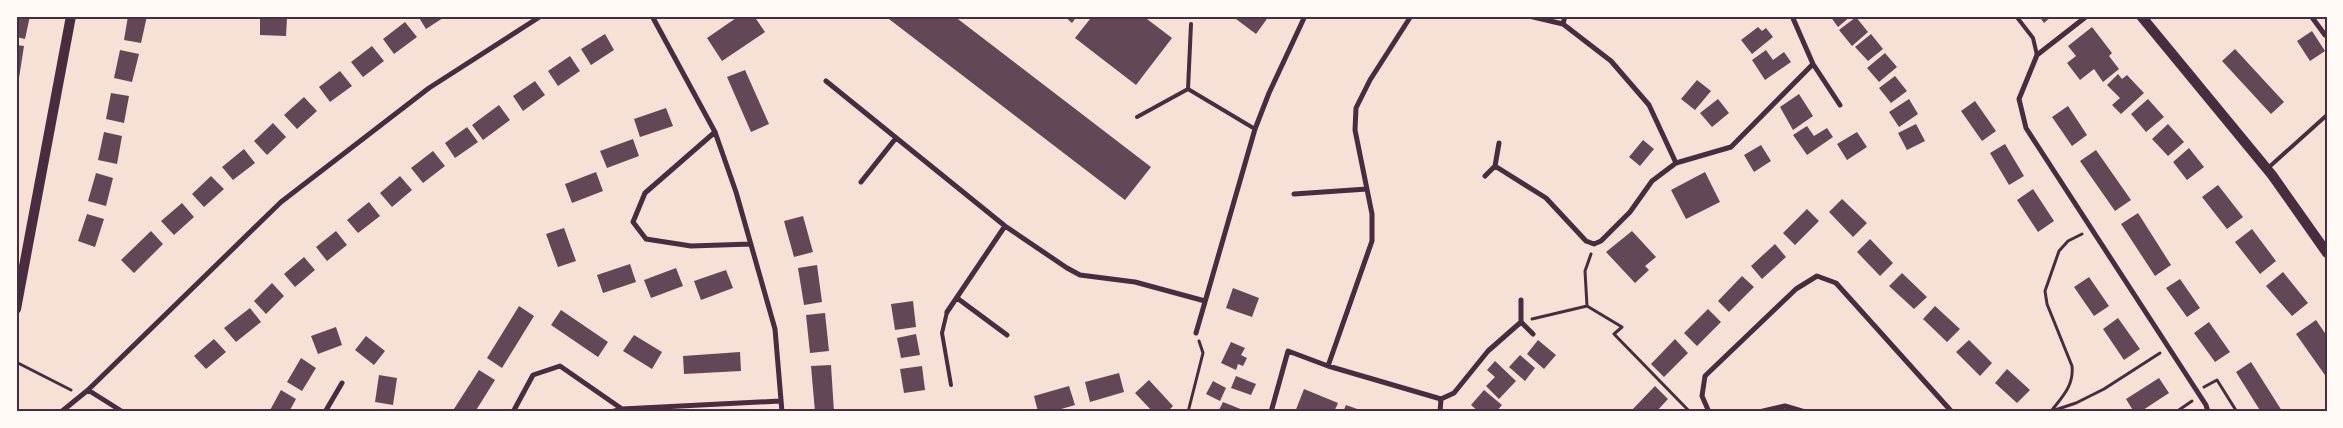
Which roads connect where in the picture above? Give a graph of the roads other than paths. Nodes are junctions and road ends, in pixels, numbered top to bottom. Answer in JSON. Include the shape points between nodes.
{"nodes":[{"id":1,"x":70,"y":16,"type":"edge"},
{"id":2,"x":541,"y":16,"type":"edge"},
{"id":3,"x":652,"y":16,"type":"edge"},
{"id":4,"x":1305,"y":16,"type":"edge"},
{"id":5,"x":1410,"y":16,"type":"edge"},
{"id":6,"x":1529,"y":16,"type":"edge"},
{"id":7,"x":1565,"y":16,"type":"edge"},
{"id":8,"x":1792,"y":16,"type":"edge"},
{"id":9,"x":2016,"y":16,"type":"edge"},
{"id":10,"x":2087,"y":16,"type":"edge"},
{"id":11,"x":2141,"y":16,"type":"edge"},
{"id":12,"x":2311,"y":16,"type":"edge"},
{"id":13,"x":1191,"y":24,"type":"dead end"},
{"id":14,"x":1563,"y":24,"type":"junction"},
{"id":15,"x":2326,"y":35,"type":"edge"},
{"id":16,"x":2036,"y":55,"type":"junction"},
{"id":17,"x":1813,"y":64,"type":"junction"},
{"id":18,"x":826,"y":81,"type":"dead end"},
{"id":19,"x":1188,"y":89,"type":"junction"},
{"id":20,"x":1840,"y":105,"type":"dead end"},
{"id":21,"x":2327,"y":115,"type":"edge"},
{"id":22,"x":1136,"y":117,"type":"dead end"},
{"id":23,"x":1256,"y":129,"type":"junction"},
{"id":24,"x":714,"y":132,"type":"junction"},
{"id":25,"x":896,"y":138,"type":"junction"},
{"id":26,"x":1499,"y":143,"type":"dead end"},
{"id":27,"x":1676,"y":163,"type":"junction"},
{"id":28,"x":1495,"y":166,"type":"junction"},
{"id":29,"x":2266,"y":169,"type":"junction"},
{"id":30,"x":1485,"y":176,"type":"dead end"},
{"id":31,"x":861,"y":182,"type":"dead end"},
{"id":32,"x":1367,"y":189,"type":"junction"},
{"id":33,"x":1294,"y":194,"type":"dead end"},
{"id":34,"x":1005,"y":226,"type":"junction"},
{"id":35,"x":751,"y":244,"type":"junction"},
{"id":36,"x":2327,"y":253,"type":"edge"},
{"id":37,"x":957,"y":298,"type":"junction"},
{"id":38,"x":1520,"y":300,"type":"dead end"},
{"id":39,"x":1205,"y":301,"type":"junction"},
{"id":40,"x":16,"y":309,"type":"edge"},
{"id":41,"x":947,"y":312,"type":"joint"},
{"id":42,"x":1521,"y":322,"type":"junction"},
{"id":43,"x":1196,"y":333,"type":"road end"},
{"id":44,"x":1533,"y":334,"type":"dead end"},
{"id":45,"x":1007,"y":335,"type":"dead end"},
{"id":46,"x":1328,"y":366,"type":"junction"},
{"id":47,"x":342,"y":383,"type":"dead end"},
{"id":48,"x":951,"y":385,"type":"dead end"},
{"id":49,"x":88,"y":390,"type":"junction"},
{"id":50,"x":1441,"y":399,"type":"junction"},
{"id":51,"x":780,"y":401,"type":"junction"},
{"id":52,"x":622,"y":409,"type":"junction"},
{"id":53,"x":61,"y":412,"type":"edge"},
{"id":54,"x":123,"y":412,"type":"edge"},
{"id":55,"x":325,"y":412,"type":"edge"},
{"id":56,"x":513,"y":412,"type":"edge"},
{"id":57,"x":611,"y":412,"type":"edge"},
{"id":58,"x":782,"y":412,"type":"edge"},
{"id":59,"x":1271,"y":412,"type":"edge"},
{"id":60,"x":1440,"y":412,"type":"edge"},
{"id":61,"x":1709,"y":412,"type":"edge"},
{"id":62,"x":1759,"y":412,"type":"edge"},
{"id":63,"x":1805,"y":412,"type":"edge"},
{"id":64,"x":1952,"y":412,"type":"edge"},
{"id":65,"x":2208,"y":412,"type":"edge"}],
"edges":[{"from":1,"to":40,"type":"main road"},
{"from":2,"to":49,"type":"street","via":[[429,88],[282,202]]},
{"from":3,"to":24,"type":"street"},
{"from":4,"to":23,"type":"street"},
{"from":5,"to":32,"type":"street","via":[[1356,108],[1355,130]]},
{"from":6,"to":14,"type":"street"},
{"from":7,"to":14,"type":"street"},
{"from":8,"to":17,"type":"street"},
{"from":9,"to":16,"type":"lane","via":[[2033,38]]},
{"from":10,"to":16,"type":"street"},
{"from":11,"to":29,"type":"main road"},
{"from":12,"to":15,"type":"street"},
{"from":13,"to":19,"type":"lane"},
{"from":14,"to":27,"type":"street","via":[[1611,62],[1649,105]]},
{"from":16,"to":65,"type":"street","via":[[2019,99],[2026,128],[2199,393]]},
{"from":17,"to":20,"type":"street"},
{"from":17,"to":27,"type":"street","via":[[1731,147]]},
{"from":18,"to":25,"type":"street"},
{"from":19,"to":22,"type":"lane"},
{"from":19,"to":23,"type":"lane"},
{"from":21,"to":29,"type":"lane"},
{"from":23,"to":39,"type":"street"},
{"from":24,"to":35,"type":"street"},
{"from":24,"to":35,"type":"street","via":[[645,193],[633,222],[646,239],[691,246]]},
{"from":25,"to":31,"type":"street"},
{"from":25,"to":34,"type":"street"},
{"from":26,"to":28,"type":"street"},
{"from":27,"to":28,"type":"street","via":[[1652,181],[1630,212],[1601,242],[1594,244],[1586,241],[1546,198]]},
{"from":28,"to":30,"type":"street"},
{"from":29,"to":36,"type":"main road"},
{"from":32,"to":33,"type":"street"},
{"from":32,"to":46,"type":"street","via":[[1372,214],[1372,241]]},
{"from":34,"to":37,"type":"street"},
{"from":34,"to":39,"type":"street","via":[[1080,275],[1135,282]]},
{"from":35,"to":51,"type":"street","via":[[775,330]]},
{"from":37,"to":41,"type":"street"},
{"from":37,"to":45,"type":"street"},
{"from":38,"to":42,"type":"street"},
{"from":39,"to":43,"type":"street"},
{"from":41,"to":48,"type":"lane","via":[[942,333]]},
{"from":42,"to":44,"type":"street"},
{"from":42,"to":50,"type":"street","via":[[1488,351],[1454,393]]},
{"from":46,"to":50,"type":"street"},
{"from":46,"to":59,"type":"street","via":[[1288,351]]},
{"from":47,"to":55,"type":"street"},
{"from":49,"to":53,"type":"street"},
{"from":49,"to":54,"type":"street"},
{"from":50,"to":60,"type":"street"},
{"from":51,"to":52,"type":"street"},
{"from":51,"to":58,"type":"street"},
{"from":52,"to":56,"type":"street","via":[[560,366],[532,375]]},
{"from":52,"to":57,"type":"street"},
{"from":61,"to":64,"type":"street","via":[[1702,396],[1705,376],[1796,289],[1818,276],[1836,283]]},
{"from":62,"to":63,"type":"street","via":[[1785,406]]}]}
